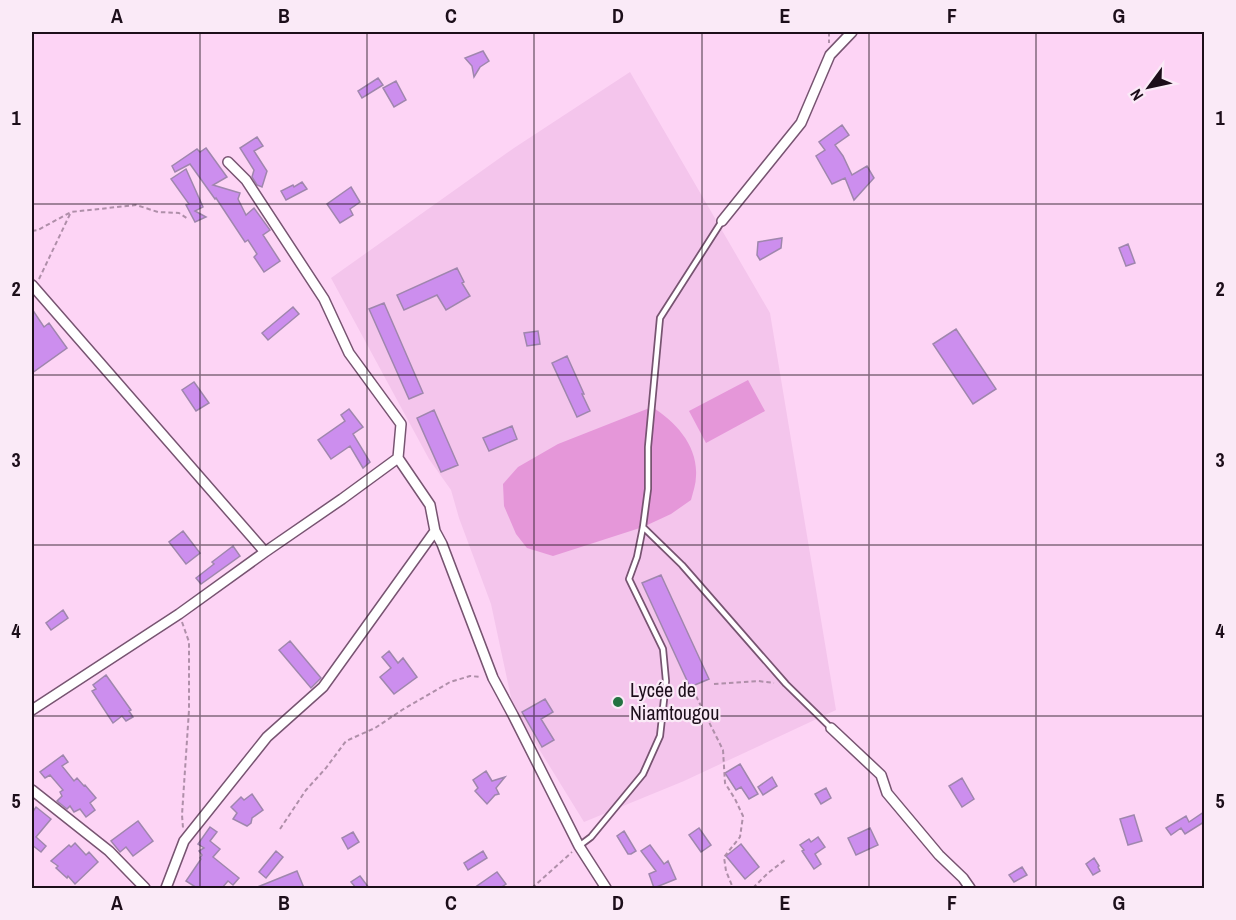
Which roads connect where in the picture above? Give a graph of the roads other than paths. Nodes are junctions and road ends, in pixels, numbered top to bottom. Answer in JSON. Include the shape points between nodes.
{"nodes":[{"id":1,"x":852,"y":32,"type":"edge"},
{"id":2,"x":228,"y":162,"type":"dead end"},
{"id":3,"x":722,"y":220,"type":"joint"},
{"id":4,"x":34,"y":288,"type":"edge"},
{"id":5,"x":398,"y":458,"type":"junction"},
{"id":6,"x":643,"y":527,"type":"junction"},
{"id":7,"x":435,"y":531,"type":"junction"},
{"id":8,"x":265,"y":552,"type":"junction"},
{"id":9,"x":32,"y":710,"type":"edge"},
{"id":10,"x":831,"y":728,"type":"joint"},
{"id":11,"x":32,"y":790,"type":"edge"},
{"id":12,"x":579,"y":846,"type":"junction"},
{"id":13,"x":145,"y":888,"type":"edge"},
{"id":14,"x":166,"y":888,"type":"edge"},
{"id":15,"x":606,"y":888,"type":"edge"},
{"id":16,"x":970,"y":888,"type":"edge"}],
"edges":[{"from":1,"to":3,"type":"street","via":[[830,55],[801,123]]},
{"from":2,"to":5,"type":"street","via":[[246,180],[324,299],[349,353],[401,424]]},
{"from":3,"to":6,"type":"lane","via":[[660,318]]},
{"from":4,"to":8,"type":"street"},
{"from":5,"to":7,"type":"street","via":[[430,505]]},
{"from":5,"to":8,"type":"street"},
{"from":6,"to":10,"type":"lane"},
{"from":6,"to":12,"type":"lane","via":[[629,579],[663,649],[666,681],[660,736],[643,774]]},
{"from":7,"to":12,"type":"street","via":[[493,678]]},
{"from":7,"to":14,"type":"street","via":[[323,687],[267,737],[184,841]]},
{"from":8,"to":9,"type":"street","via":[[179,614]]},
{"from":10,"to":16,"type":"street","via":[[881,775],[887,793]]},
{"from":11,"to":13,"type":"street","via":[[109,850]]},
{"from":12,"to":15,"type":"street"}]}
